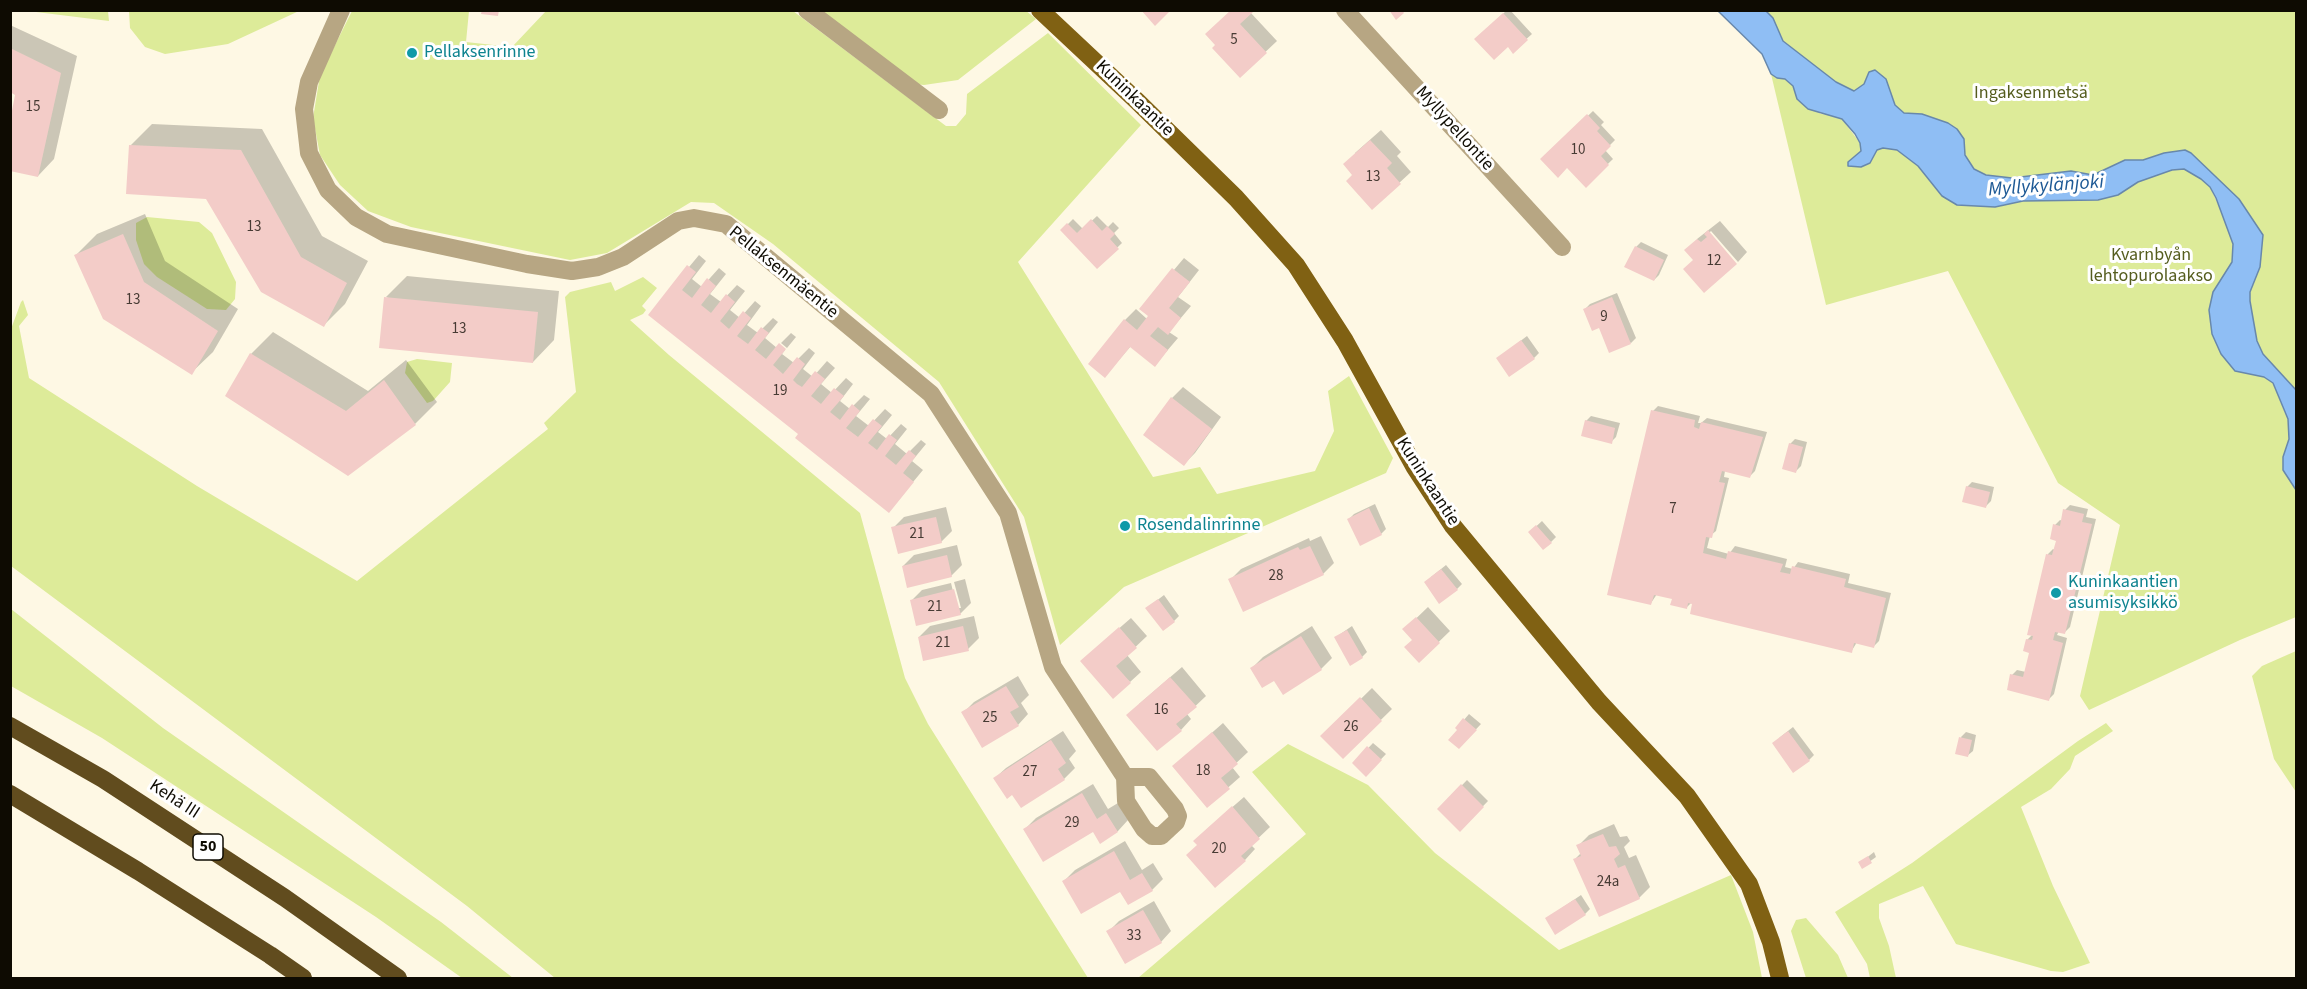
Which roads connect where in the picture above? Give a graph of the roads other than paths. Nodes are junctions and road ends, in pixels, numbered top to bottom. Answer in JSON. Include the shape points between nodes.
{"nodes":[{"id":1,"x":340,"y":10,"type":"edge"},
{"id":2,"x":807,"y":10,"type":"edge"},
{"id":3,"x":1040,"y":10,"type":"edge"},
{"id":4,"x":1345,"y":10,"type":"edge"},
{"id":5,"x":939,"y":110,"type":"dead end"},
{"id":6,"x":1562,"y":247,"type":"dead end"},
{"id":7,"x":10,"y":726,"type":"edge"},
{"id":8,"x":1125,"y":777,"type":"dead end"},
{"id":9,"x":10,"y":794,"type":"edge"},
{"id":10,"x":303,"y":978,"type":"edge"},
{"id":11,"x":398,"y":978,"type":"edge"},
{"id":12,"x":1780,"y":978,"type":"edge"}],
"edges":[{"from":1,"to":8,"type":"street","name":"Pellaksenmäentie","via":[[309,82],[304,109],[309,153],[328,190],[356,217],[387,234],[572,271],[598,267],[623,257],[678,221],[694,218],[726,224],[931,394],[1008,513],[1051,663]]},
{"from":2,"to":5,"type":"street"},
{"from":3,"to":12,"type":"main road","name":"Kuninkaantie","via":[[1236,198],[1296,265],[1453,526],[1599,702],[1687,796],[1749,885]]},
{"from":4,"to":6,"type":"street","name":"Myllypellontie"},
{"from":7,"to":11,"type":"highway","name":"Kehä III","number":"50","via":[[103,779],[285,898]]},
{"from":9,"to":10,"type":"highway"}]}
